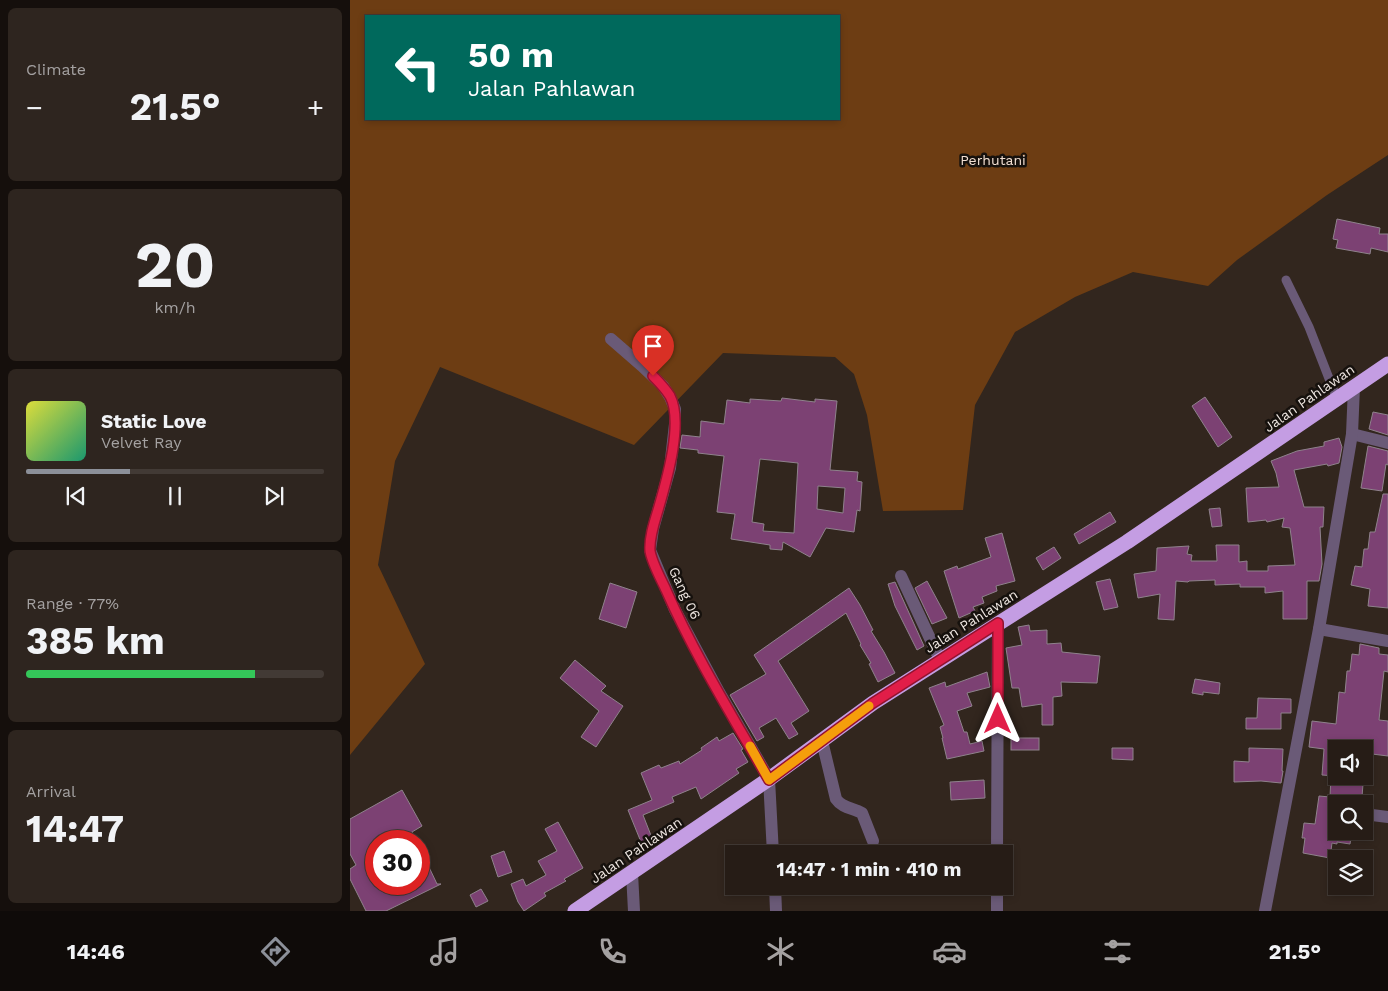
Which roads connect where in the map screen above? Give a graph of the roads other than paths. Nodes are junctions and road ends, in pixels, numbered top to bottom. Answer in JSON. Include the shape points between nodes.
{"nodes":[{"id":1,"x":1286,"y":280,"type":"dead end"},
{"id":2,"x":611,"y":339,"type":"dead end"},
{"id":3,"x":1388,"y":364,"type":"edge"},
{"id":4,"x":1354,"y":387,"type":"junction"},
{"id":5,"x":1337,"y":399,"type":"junction"},
{"id":6,"x":1352,"y":434,"type":"junction"},
{"id":7,"x":1388,"y":443,"type":"edge"},
{"id":8,"x":901,"y":576,"type":"dead end"},
{"id":9,"x":998,"y":623,"type":"junction"},
{"id":10,"x":1319,"y":629,"type":"junction"},
{"id":11,"x":1388,"y":641,"type":"edge"},
{"id":12,"x":940,"y":660,"type":"junction"},
{"id":13,"x":822,"y":741,"type":"junction"},
{"id":14,"x":769,"y":780,"type":"junction"},
{"id":15,"x":1373,"y":815,"type":"edge"},
{"id":16,"x":1388,"y":817,"type":"edge"},
{"id":17,"x":873,"y":841,"type":"dead end"},
{"id":18,"x":773,"y":845,"type":"edge"},
{"id":19,"x":997,"y":845,"type":"edge"},
{"id":20,"x":632,"y":873,"type":"junction"},
{"id":21,"x":775,"y":895,"type":"edge"},
{"id":22,"x":997,"y":895,"type":"edge"},
{"id":23,"x":575,"y":911,"type":"edge"},
{"id":24,"x":634,"y":911,"type":"edge"},
{"id":25,"x":776,"y":911,"type":"edge"},
{"id":26,"x":997,"y":911,"type":"edge"},
{"id":27,"x":1265,"y":911,"type":"edge"}],
"edges":[{"from":1,"to":5,"type":"lane","via":[[1310,327]]},
{"from":2,"to":14,"type":"street","name":"Gang 06","via":[[649,372],[670,397],[675,424],[670,468],[651,540],[651,556],[718,692]]},
{"from":3,"to":4,"type":"highway","name":"Jalan Pahlawan"},
{"from":4,"to":5,"type":"highway","name":"Jalan Pahlawan"},
{"from":4,"to":6,"type":"street"},
{"from":5,"to":9,"type":"highway","name":"Jalan Pahlawan","via":[[1127,542]]},
{"from":6,"to":7,"type":"street"},
{"from":6,"to":10,"type":"street"},
{"from":8,"to":12,"type":"street"},
{"from":9,"to":12,"type":"highway","name":"Jalan Pahlawan"},
{"from":9,"to":19,"type":"street"},
{"from":10,"to":11,"type":"street"},
{"from":10,"to":27,"type":"street"},
{"from":12,"to":13,"type":"highway","name":"Jalan Pahlawan"},
{"from":13,"to":14,"type":"highway","name":"Jalan Pahlawan"},
{"from":13,"to":17,"type":"street","via":[[836,799],[842,806],[862,813]]},
{"from":14,"to":18,"type":"street"},
{"from":14,"to":20,"type":"highway","name":"Jalan Pahlawan"},
{"from":15,"to":16,"type":"street"},
{"from":20,"to":23,"type":"highway","name":"Jalan Pahlawan"},
{"from":20,"to":24,"type":"street"},
{"from":21,"to":25,"type":"street"},
{"from":22,"to":26,"type":"street"}]}
